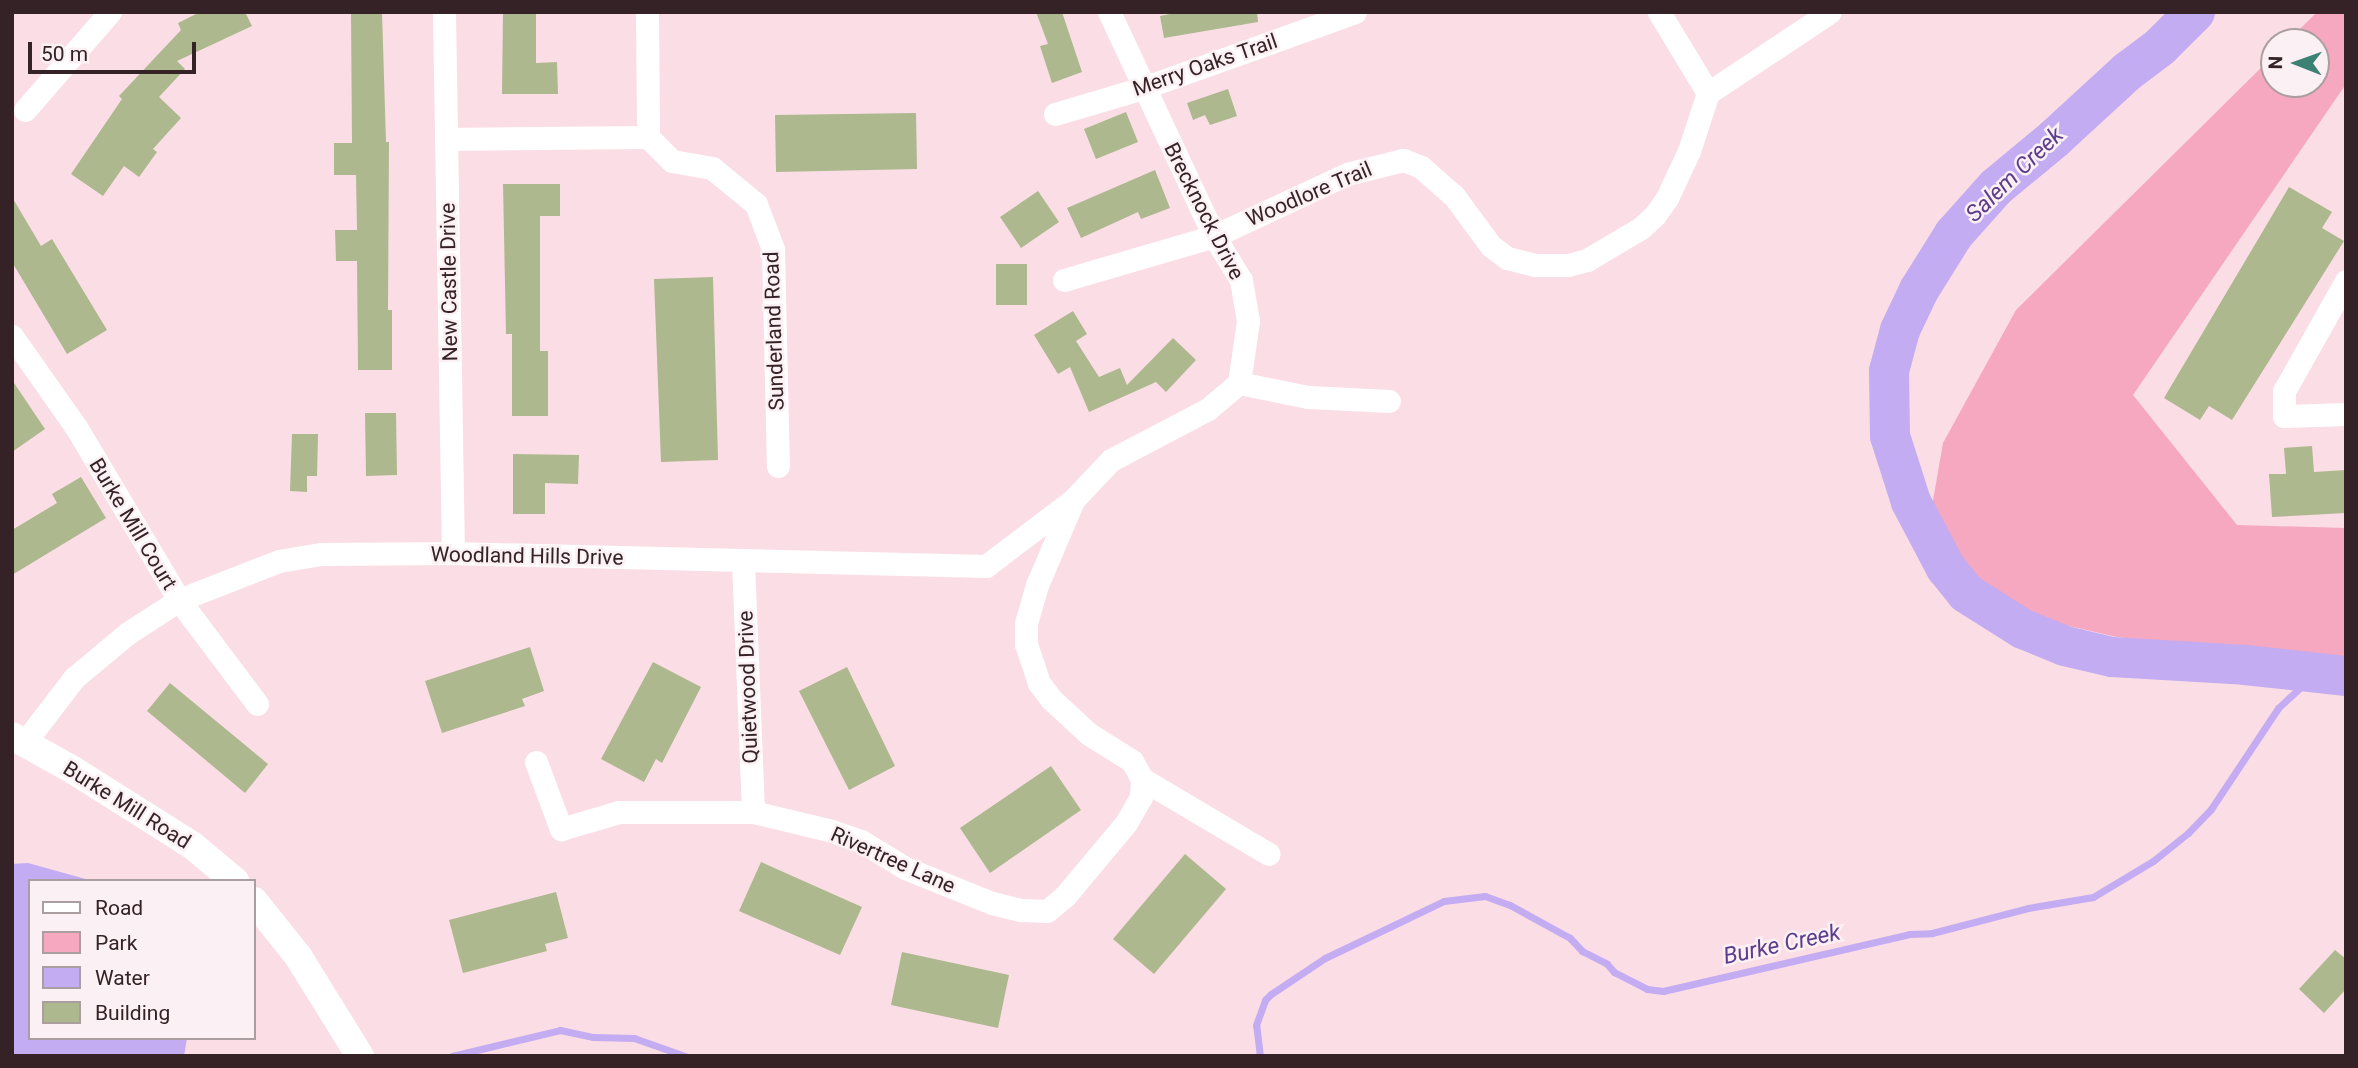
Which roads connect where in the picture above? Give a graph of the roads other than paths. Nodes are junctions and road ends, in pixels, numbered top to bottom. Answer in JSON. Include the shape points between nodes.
{"nodes":[{"id":1,"x":110,"y":12,"type":"edge"},
{"id":2,"x":444,"y":12,"type":"edge"},
{"id":3,"x":647,"y":12,"type":"edge"},
{"id":4,"x":1109,"y":12,"type":"edge"},
{"id":5,"x":1354,"y":12,"type":"edge"},
{"id":6,"x":1658,"y":12,"type":"edge"},
{"id":7,"x":1830,"y":12,"type":"edge"},
{"id":8,"x":1143,"y":88,"type":"junction"},
{"id":9,"x":1708,"y":93,"type":"junction"},
{"id":10,"x":25,"y":110,"type":"dead end"},
{"id":11,"x":1055,"y":114,"type":"dead end"},
{"id":12,"x":648,"y":137,"type":"junction"},
{"id":13,"x":446,"y":138,"type":"junction"},
{"id":14,"x":1214,"y":236,"type":"junction"},
{"id":15,"x":1064,"y":280,"type":"dead end"},
{"id":16,"x":2346,"y":281,"type":"edge"},
{"id":17,"x":13,"y":339,"type":"edge"},
{"id":18,"x":1239,"y":383,"type":"junction"},
{"id":19,"x":1389,"y":401,"type":"dead end"},
{"id":20,"x":2346,"y":414,"type":"edge"},
{"id":21,"x":778,"y":466,"type":"dead end"},
{"id":22,"x":1073,"y":500,"type":"junction"},
{"id":23,"x":453,"y":553,"type":"junction"},
{"id":24,"x":743,"y":562,"type":"junction"},
{"id":25,"x":179,"y":600,"type":"junction"},
{"id":26,"x":257,"y":704,"type":"dead end"},
{"id":27,"x":19,"y":739,"type":"edge"},
{"id":28,"x":536,"y":762,"type":"dead end"},
{"id":29,"x":1142,"y":779,"type":"junction"},
{"id":30,"x":752,"y":812,"type":"junction"},
{"id":31,"x":1269,"y":854,"type":"dead end"},
{"id":32,"x":233,"y":879,"type":"edge"},
{"id":33,"x":256,"y":904,"type":"edge"},
{"id":34,"x":359,"y":1056,"type":"edge"}],
"edges":[{"from":1,"to":10,"type":"street"},
{"from":2,"to":13,"type":"street","name":"New Castle Drive"},
{"from":3,"to":12,"type":"street"},
{"from":4,"to":8,"type":"street","name":"Brecknock Drive"},
{"from":5,"to":8,"type":"street","name":"Merry Oaks Trail"},
{"from":6,"to":9,"type":"street"},
{"from":7,"to":9,"type":"street"},
{"from":8,"to":11,"type":"street","name":"Merry Oaks Trail"},
{"from":8,"to":14,"type":"street","name":"Brecknock Drive"},
{"from":9,"to":14,"type":"street","name":"Woodlore Trail","via":[[1667,198],[1641,228],[1587,260],[1536,265],[1507,258],[1491,246],[1454,196],[1421,167],[1403,160],[1347,174]]},
{"from":12,"to":13,"type":"street"},
{"from":12,"to":21,"type":"street","name":"Sunderland Road","via":[[672,162],[712,168],[756,204],[760,214],[773,249]]},
{"from":13,"to":23,"type":"street","name":"New Castle Drive"},
{"from":14,"to":15,"type":"street","name":"Woodlore Trail"},
{"from":14,"to":18,"type":"street","name":"Brecknock Drive","via":[[1241,280],[1248,321]]},
{"from":16,"to":20,"type":"street","via":[[2284,391],[2284,416]]},
{"from":17,"to":25,"type":"street","name":"Burke Mill Court","via":[[76,427]]},
{"from":18,"to":19,"type":"street","via":[[1308,397]]},
{"from":18,"to":22,"type":"street","via":[[1208,409],[1111,460]]},
{"from":22,"to":24,"type":"street","name":"Woodland Hills Drive","via":[[986,566]]},
{"from":22,"to":29,"type":"street","via":[[1037,585],[1026,624],[1031,665],[1051,699],[1089,734],[1132,761]]},
{"from":23,"to":24,"type":"street","name":"Woodland Hills Drive"},
{"from":23,"to":25,"type":"street","name":"Woodland Hills Drive","via":[[321,554],[290,559]]},
{"from":24,"to":30,"type":"street","name":"Quietwood Drive"},
{"from":25,"to":26,"type":"street","name":"Burke Mill Court"},
{"from":25,"to":27,"type":"street","name":"Woodland Hills Drive","via":[[128,633],[74,678]]},
{"from":27,"to":32,"type":"street","name":"Burke Mill Road","via":[[193,846]]},
{"from":28,"to":30,"type":"street","name":"Rivertree Lane","via":[[561,829],[619,812]]},
{"from":29,"to":30,"type":"street","name":"Rivertree Lane","via":[[1141,797],[1126,823],[1065,896],[1046,911],[992,904],[905,868],[861,841]]},
{"from":29,"to":31,"type":"street"},
{"from":33,"to":34,"type":"street","via":[[298,956]]}]}
